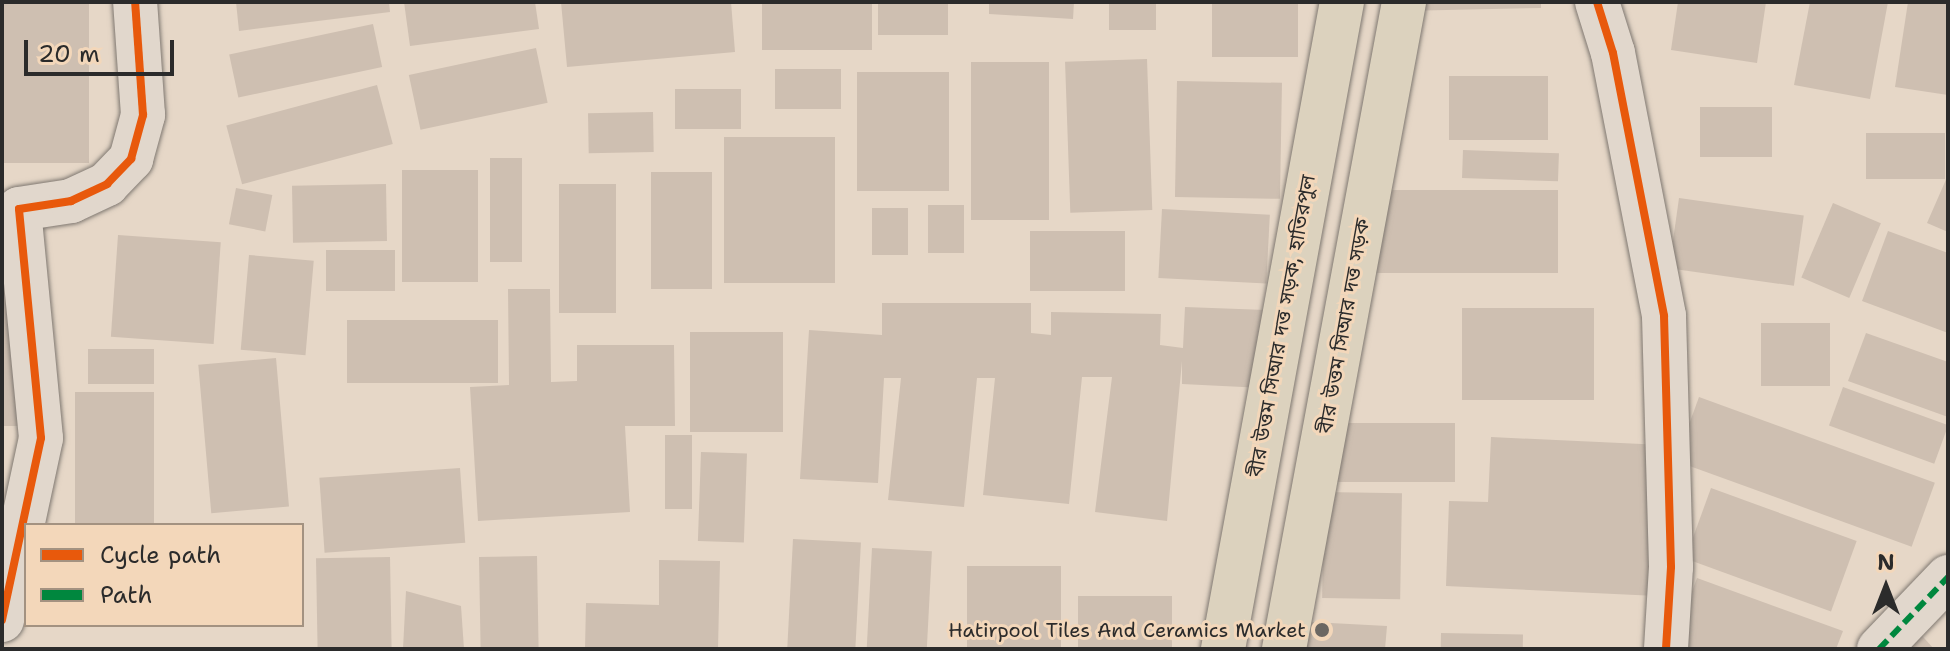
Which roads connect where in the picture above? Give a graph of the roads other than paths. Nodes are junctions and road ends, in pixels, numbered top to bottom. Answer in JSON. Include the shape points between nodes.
{"nodes":[{"id":1,"x":135,"y":2,"type":"edge"},
{"id":2,"x":1342,"y":2,"type":"edge"},
{"id":3,"x":1404,"y":2,"type":"edge"},
{"id":4,"x":1597,"y":2,"type":"edge"},
{"id":5,"x":10,"y":208,"type":"edge"},
{"id":6,"x":1948,"y":577,"type":"edge"},
{"id":7,"x":2,"y":620,"type":"edge"},
{"id":8,"x":1223,"y":649,"type":"edge"},
{"id":9,"x":1284,"y":649,"type":"edge"},
{"id":10,"x":1666,"y":649,"type":"edge"},
{"id":11,"x":1879,"y":649,"type":"edge"}],
"edges":[{"from":1,"to":5,"type":"street","via":[[143,115],[131,159],[107,184],[71,201]]},
{"from":2,"to":8,"type":"main road","name":"বীর উত্তম সিআর দত্ত সড়ক, হাতিরপুল"},
{"from":3,"to":9,"type":"main road","name":"বীর উত্তম সিআর দত্ত সড়ক"},
{"from":4,"to":10,"type":"street","via":[[1613,53],[1664,316],[1671,567]]},
{"from":5,"to":7,"type":"street","via":[[41,438]]},
{"from":6,"to":11,"type":"street"}]}
